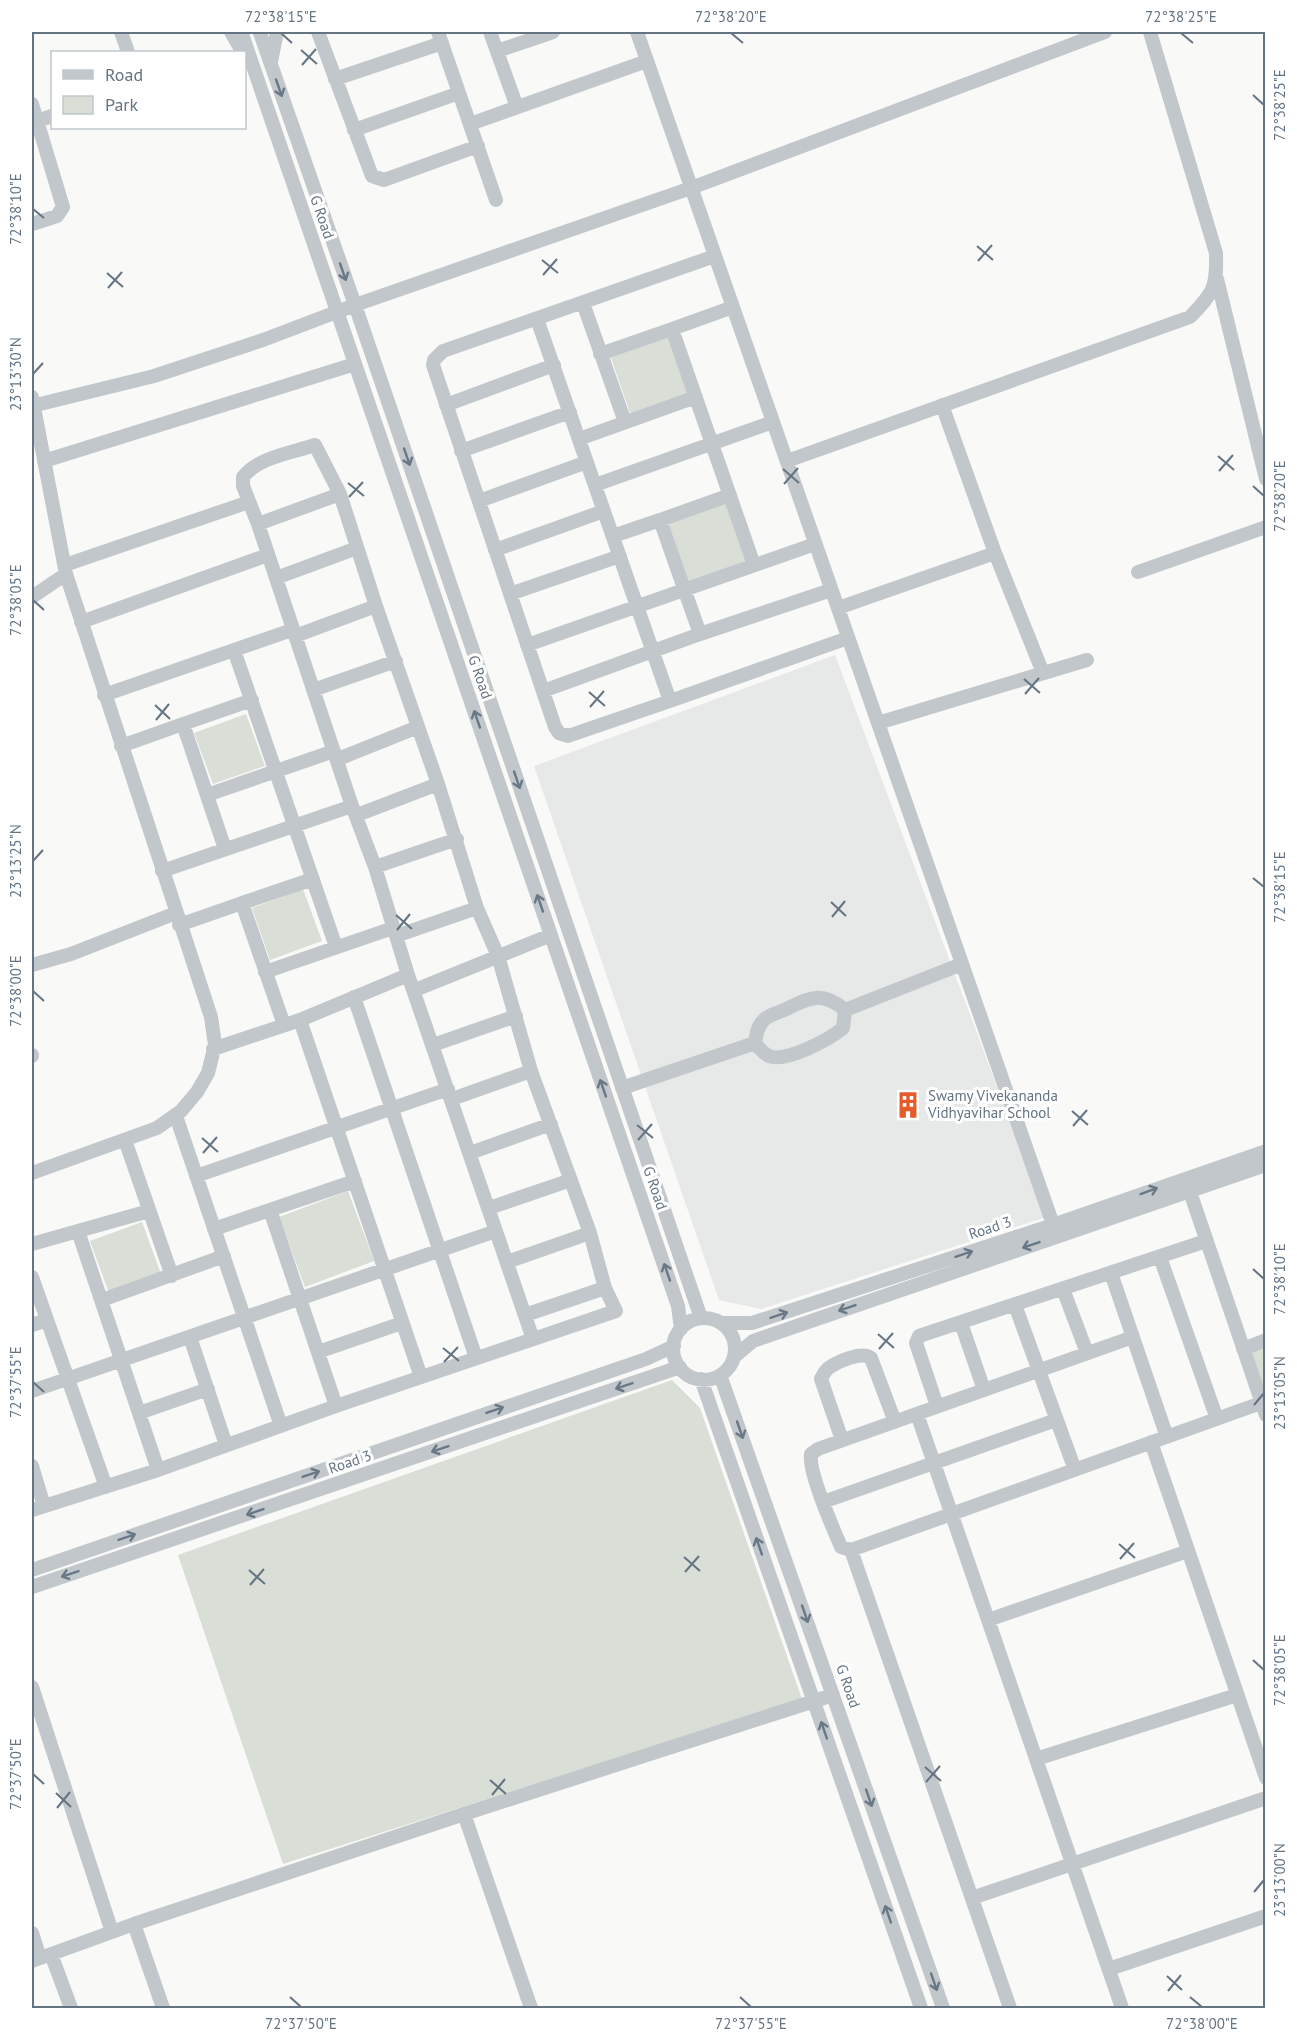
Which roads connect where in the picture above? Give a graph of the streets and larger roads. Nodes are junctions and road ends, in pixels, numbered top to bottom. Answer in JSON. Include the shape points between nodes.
{"nodes":[{"id":1,"x":121,"y":32,"type":"edge"},
{"id":2,"x":277,"y":32,"type":"edge"},
{"id":3,"x":318,"y":32,"type":"edge"},
{"id":4,"x":490,"y":32,"type":"edge"},
{"id":5,"x":553,"y":32,"type":"edge"},
{"id":6,"x":637,"y":32,"type":"edge"},
{"id":7,"x":1105,"y":32,"type":"edge"},
{"id":8,"x":1150,"y":32,"type":"edge"},
{"id":9,"x":260,"y":33,"type":"edge"},
{"id":10,"x":237,"y":34,"type":"edge"},
{"id":11,"x":440,"y":37,"type":"edge"},
{"id":12,"x":128,"y":51,"type":"edge"},
{"id":13,"x":244,"y":51,"type":"edge"},
{"id":14,"x":497,"y":51,"type":"junction"},
{"id":15,"x":247,"y":58,"type":"edge"},
{"id":16,"x":647,"y":61,"type":"junction"},
{"id":17,"x":271,"y":64,"type":"junction"},
{"id":18,"x":335,"y":79,"type":"junction"},
{"id":19,"x":459,"y":93,"type":"junction"},
{"id":20,"x":32,"y":104,"type":"edge"},
{"id":21,"x":517,"y":107,"type":"junction"},
{"id":22,"x":51,"y":116,"type":"edge"},
{"id":23,"x":37,"y":121,"type":"junction"},
{"id":24,"x":470,"y":124,"type":"junction"},
{"id":25,"x":354,"y":130,"type":"junction"},
{"id":26,"x":477,"y":146,"type":"junction"},
{"id":27,"x":692,"y":188,"type":"junction"},
{"id":28,"x":496,"y":200,"type":"dead end"},
{"id":29,"x":32,"y":224,"type":"edge"},
{"id":30,"x":715,"y":256,"type":"junction"},
{"id":31,"x":1217,"y":279,"type":"junction"},
{"id":32,"x":583,"y":303,"type":"junction"},
{"id":33,"x":355,"y":305,"type":"junction"},
{"id":34,"x":733,"y":307,"type":"junction"},
{"id":35,"x":337,"y":312,"type":"junction"},
{"id":36,"x":537,"y":319,"type":"junction"},
{"id":37,"x":672,"y":328,"type":"junction"},
{"id":38,"x":600,"y":354,"type":"junction"},
{"id":39,"x":355,"y":364,"type":"junction"},
{"id":40,"x":554,"y":365,"type":"junction"},
{"id":41,"x":696,"y":397,"type":"junction"},
{"id":42,"x":32,"y":403,"type":"edge"},
{"id":43,"x":446,"y":405,"type":"junction"},
{"id":44,"x":942,"y":405,"type":"junction"},
{"id":45,"x":570,"y":412,"type":"junction"},
{"id":46,"x":624,"y":422,"type":"junction"},
{"id":47,"x":773,"y":422,"type":"junction"},
{"id":48,"x":579,"y":438,"type":"junction"},
{"id":49,"x":712,"y":444,"type":"junction"},
{"id":50,"x":461,"y":451,"type":"junction"},
{"id":51,"x":44,"y":461,"type":"junction"},
{"id":52,"x":787,"y":461,"type":"junction"},
{"id":53,"x":587,"y":462,"type":"junction"},
{"id":54,"x":1266,"y":479,"type":"edge"},
{"id":55,"x":595,"y":485,"type":"junction"},
{"id":56,"x":340,"y":494,"type":"junction"},
{"id":57,"x":730,"y":495,"type":"junction"},
{"id":58,"x":478,"y":501,"type":"junction"},
{"id":59,"x":249,"y":502,"type":"junction"},
{"id":60,"x":604,"y":511,"type":"junction"},
{"id":61,"x":660,"y":520,"type":"junction"},
{"id":62,"x":258,"y":524,"type":"junction"},
{"id":63,"x":1266,"y":527,"type":"edge"},
{"id":64,"x":613,"y":536,"type":"junction"},
{"id":65,"x":815,"y":544,"type":"junction"},
{"id":66,"x":357,"y":548,"type":"junction"},
{"id":67,"x":495,"y":550,"type":"junction"},
{"id":68,"x":995,"y":553,"type":"junction"},
{"id":69,"x":268,"y":555,"type":"junction"},
{"id":70,"x":620,"y":556,"type":"junction"},
{"id":71,"x":754,"y":565,"type":"junction"},
{"id":72,"x":66,"y":570,"type":"junction"},
{"id":73,"x":1138,"y":572,"type":"dead end"},
{"id":74,"x":276,"y":578,"type":"junction"},
{"id":75,"x":831,"y":590,"type":"junction"},
{"id":76,"x":684,"y":591,"type":"junction"},
{"id":77,"x":510,"y":594,"type":"junction"},
{"id":78,"x":32,"y":597,"type":"edge"},
{"id":79,"x":376,"y":606,"type":"junction"},
{"id":80,"x":637,"y":607,"type":"junction"},
{"id":81,"x":838,"y":608,"type":"junction"},
{"id":82,"x":81,"y":622,"type":"junction"},
{"id":83,"x":294,"y":633,"type":"junction"},
{"id":84,"x":700,"y":634,"type":"junction"},
{"id":85,"x":848,"y":638,"type":"junction"},
{"id":86,"x":527,"y":645,"type":"junction"},
{"id":87,"x":234,"y":650,"type":"junction"},
{"id":88,"x":653,"y":651,"type":"junction"},
{"id":89,"x":1087,"y":660,"type":"dead end"},
{"id":90,"x":396,"y":661,"type":"junction"},
{"id":91,"x":1043,"y":673,"type":"junction"},
{"id":92,"x":313,"y":690,"type":"junction"},
{"id":93,"x":543,"y":691,"type":"junction"},
{"id":94,"x":104,"y":694,"type":"junction"},
{"id":95,"x":252,"y":700,"type":"junction"},
{"id":96,"x":670,"y":700,"type":"junction"},
{"id":97,"x":878,"y":723,"type":"junction"},
{"id":98,"x":183,"y":724,"type":"junction"},
{"id":99,"x":418,"y":727,"type":"junction"},
{"id":100,"x":121,"y":746,"type":"junction"},
{"id":101,"x":336,"y":755,"type":"junction"},
{"id":102,"x":276,"y":771,"type":"junction"},
{"id":103,"x":438,"y":784,"type":"junction"},
{"id":104,"x":207,"y":795,"type":"junction"},
{"id":105,"x":354,"y":810,"type":"junction"},
{"id":106,"x":295,"y":825,"type":"junction"},
{"id":107,"x":456,"y":839,"type":"junction"},
{"id":108,"x":225,"y":849,"type":"junction"},
{"id":109,"x":375,"y":867,"type":"junction"},
{"id":110,"x":162,"y":871,"type":"junction"},
{"id":111,"x":313,"y":879,"type":"junction"},
{"id":112,"x":242,"y":903,"type":"junction"},
{"id":113,"x":477,"y":908,"type":"junction"},
{"id":114,"x":177,"y":919,"type":"junction"},
{"id":115,"x":395,"y":932,"type":"junction"},
{"id":116,"x":551,"y":935,"type":"junction"},
{"id":117,"x":336,"y":947,"type":"junction"},
{"id":118,"x":498,"y":956,"type":"junction"},
{"id":119,"x":962,"y":964,"type":"junction"},
{"id":120,"x":32,"y":965,"type":"edge"},
{"id":121,"x":266,"y":972,"type":"junction"},
{"id":122,"x":408,"y":975,"type":"junction"},
{"id":123,"x":414,"y":990,"type":"junction"},
{"id":124,"x":354,"y":997,"type":"junction"},
{"id":125,"x":845,"y":1010,"type":"junction"},
{"id":126,"x":516,"y":1016,"type":"junction"},
{"id":127,"x":300,"y":1020,"type":"junction"},
{"id":128,"x":284,"y":1025,"type":"junction"},
{"id":129,"x":755,"y":1043,"type":"junction"},
{"id":130,"x":433,"y":1045,"type":"junction"},
{"id":131,"x":213,"y":1049,"type":"junction"},
{"id":132,"x":531,"y":1071,"type":"junction"},
{"id":133,"x":622,"y":1088,"type":"junction"},
{"id":134,"x":450,"y":1094,"type":"junction"},
{"id":135,"x":391,"y":1108,"type":"junction"},
{"id":136,"x":176,"y":1116,"type":"junction"},
{"id":137,"x":551,"y":1124,"type":"junction"},
{"id":138,"x":336,"y":1127,"type":"junction"},
{"id":139,"x":125,"y":1140,"type":"junction"},
{"id":140,"x":1266,"y":1151,"type":"edge"},
{"id":141,"x":470,"y":1153,"type":"junction"},
{"id":142,"x":1266,"y":1165,"type":"edge"},
{"id":143,"x":32,"y":1173,"type":"edge"},
{"id":144,"x":196,"y":1176,"type":"junction"},
{"id":145,"x":571,"y":1180,"type":"junction"},
{"id":146,"x":355,"y":1181,"type":"junction"},
{"id":147,"x":1187,"y":1185,"type":"junction"},
{"id":148,"x":489,"y":1208,"type":"junction"},
{"id":149,"x":149,"y":1210,"type":"junction"},
{"id":150,"x":270,"y":1210,"type":"junction"},
{"id":151,"x":214,"y":1229,"type":"junction"},
{"id":152,"x":78,"y":1231,"type":"junction"},
{"id":153,"x":496,"y":1231,"type":"junction"},
{"id":154,"x":1055,"y":1231,"type":"junction"},
{"id":155,"x":590,"y":1233,"type":"junction"},
{"id":156,"x":1206,"y":1241,"type":"junction"},
{"id":157,"x":32,"y":1244,"type":"edge"},
{"id":158,"x":440,"y":1251,"type":"junction"},
{"id":159,"x":224,"y":1256,"type":"junction"},
{"id":160,"x":1160,"y":1257,"type":"junction"},
{"id":161,"x":507,"y":1262,"type":"junction"},
{"id":162,"x":385,"y":1270,"type":"junction"},
{"id":163,"x":1111,"y":1273,"type":"junction"},
{"id":164,"x":172,"y":1276,"type":"junction"},
{"id":165,"x":32,"y":1277,"type":"edge"},
{"id":166,"x":605,"y":1288,"type":"junction"},
{"id":167,"x":1063,"y":1289,"type":"junction"},
{"id":168,"x":300,"y":1299,"type":"junction"},
{"id":169,"x":102,"y":1300,"type":"junction"},
{"id":170,"x":1015,"y":1305,"type":"junction"},
{"id":171,"x":525,"y":1316,"type":"junction"},
{"id":172,"x":244,"y":1318,"type":"junction"},
{"id":173,"x":701,"y":1318,"type":"junction"},
{"id":174,"x":47,"y":1320,"type":"junction"},
{"id":175,"x":402,"y":1323,"type":"junction"},
{"id":176,"x":722,"y":1323,"type":"junction"},
{"id":177,"x":961,"y":1323,"type":"junction"},
{"id":178,"x":32,"y":1325,"type":"edge"},
{"id":179,"x":681,"y":1329,"type":"junction"},
{"id":180,"x":190,"y":1337,"type":"junction"},
{"id":181,"x":1133,"y":1337,"type":"junction"},
{"id":182,"x":533,"y":1339,"type":"junction"},
{"id":183,"x":1266,"y":1340,"type":"edge"},
{"id":184,"x":674,"y":1346,"type":"junction"},
{"id":185,"x":1243,"y":1349,"type":"junction"},
{"id":186,"x":318,"y":1352,"type":"junction"},
{"id":187,"x":1087,"y":1353,"type":"junction"},
{"id":188,"x":734,"y":1357,"type":"junction"},
{"id":189,"x":476,"y":1358,"type":"junction"},
{"id":190,"x":121,"y":1360,"type":"junction"},
{"id":191,"x":680,"y":1367,"type":"junction"},
{"id":192,"x":1039,"y":1370,"type":"junction"},
{"id":193,"x":720,"y":1376,"type":"junction"},
{"id":194,"x":421,"y":1377,"type":"junction"},
{"id":195,"x":68,"y":1379,"type":"junction"},
{"id":196,"x":701,"y":1379,"type":"junction"},
{"id":197,"x":208,"y":1389,"type":"junction"},
{"id":198,"x":984,"y":1390,"type":"junction"},
{"id":199,"x":32,"y":1391,"type":"edge"},
{"id":200,"x":336,"y":1406,"type":"junction"},
{"id":201,"x":937,"y":1407,"type":"junction"},
{"id":202,"x":1263,"y":1409,"type":"edge"},
{"id":203,"x":139,"y":1413,"type":"junction"},
{"id":204,"x":917,"y":1414,"type":"junction"},
{"id":205,"x":1217,"y":1419,"type":"junction"},
{"id":206,"x":1056,"y":1420,"type":"junction"},
{"id":207,"x":895,"y":1422,"type":"junction"},
{"id":208,"x":281,"y":1426,"type":"junction"},
{"id":209,"x":1167,"y":1437,"type":"junction"},
{"id":210,"x":842,"y":1440,"type":"junction"},
{"id":211,"x":1151,"y":1442,"type":"junction"},
{"id":212,"x":226,"y":1444,"type":"junction"},
{"id":213,"x":934,"y":1463,"type":"junction"},
{"id":214,"x":32,"y":1466,"type":"edge"},
{"id":215,"x":158,"y":1470,"type":"junction"},
{"id":216,"x":1075,"y":1470,"type":"junction"},
{"id":217,"x":106,"y":1487,"type":"junction"},
{"id":218,"x":823,"y":1502,"type":"junction"},
{"id":219,"x":38,"y":1508,"type":"edge"},
{"id":220,"x":951,"y":1514,"type":"junction"},
{"id":221,"x":851,"y":1550,"type":"junction"},
{"id":222,"x":1188,"y":1551,"type":"junction"},
{"id":223,"x":32,"y":1570,"type":"edge"},
{"id":224,"x":32,"y":1587,"type":"edge"},
{"id":225,"x":988,"y":1620,"type":"junction"},
{"id":226,"x":32,"y":1687,"type":"edge"},
{"id":227,"x":833,"y":1695,"type":"junction"},
{"id":228,"x":1237,"y":1695,"type":"junction"},
{"id":229,"x":814,"y":1701,"type":"junction"},
{"id":230,"x":1036,"y":1759,"type":"junction"},
{"id":231,"x":1266,"y":1778,"type":"edge"},
{"id":232,"x":1266,"y":1797,"type":"edge"},
{"id":233,"x":464,"y":1814,"type":"junction"},
{"id":234,"x":1072,"y":1864,"type":"junction"},
{"id":235,"x":972,"y":1898,"type":"junction"},
{"id":236,"x":1266,"y":1916,"type":"edge"},
{"id":237,"x":134,"y":1924,"type":"junction"},
{"id":238,"x":112,"y":1932,"type":"junction"},
{"id":239,"x":32,"y":1933,"type":"edge"},
{"id":240,"x":41,"y":1957,"type":"edge"},
{"id":241,"x":1109,"y":1969,"type":"junction"},
{"id":242,"x":71,"y":2008,"type":"edge"},
{"id":243,"x":163,"y":2008,"type":"edge"},
{"id":244,"x":531,"y":2008,"type":"edge"},
{"id":245,"x":921,"y":2008,"type":"edge"},
{"id":246,"x":943,"y":2008,"type":"edge"},
{"id":247,"x":1010,"y":2008,"type":"edge"},
{"id":248,"x":1122,"y":2008,"type":"edge"}],
"edges":[{"from":1,"to":12,"type":"street"},
{"from":2,"to":17,"type":"street"},
{"from":3,"to":18,"type":"street"},
{"from":4,"to":14,"type":"street"},
{"from":5,"to":14,"type":"street"},
{"from":6,"to":16,"type":"street"},
{"from":7,"to":27,"type":"street"},
{"from":8,"to":31,"type":"street","via":[[1216,253]]},
{"from":9,"to":17,"type":"street","name":"G Road"},
{"from":10,"to":13,"type":"street","name":"G Road"},
{"from":11,"to":18,"type":"street"},
{"from":11,"to":19,"type":"street"},
{"from":14,"to":21,"type":"street"},
{"from":15,"to":35,"type":"street","name":"G Road"},
{"from":16,"to":21,"type":"street"},
{"from":16,"to":27,"type":"street"},
{"from":17,"to":33,"type":"street","name":"G Road","one_way":true},
{"from":18,"to":25,"type":"street"},
{"from":19,"to":24,"type":"street"},
{"from":19,"to":25,"type":"street"},
{"from":20,"to":23,"type":"street"},
{"from":21,"to":24,"type":"street"},
{"from":22,"to":23,"type":"street"},
{"from":23,"to":29,"type":"street","via":[[63,207],[57,216]]},
{"from":24,"to":26,"type":"street"},
{"from":25,"to":26,"type":"street","via":[[372,176],[384,180]]},
{"from":26,"to":28,"type":"street"},
{"from":27,"to":30,"type":"street"},
{"from":27,"to":33,"type":"street"},
{"from":30,"to":32,"type":"street"},
{"from":30,"to":34,"type":"street"},
{"from":31,"to":44,"type":"street","via":[[1209,298],[1190,317]]},
{"from":31,"to":54,"type":"street"},
{"from":32,"to":36,"type":"street"},
{"from":32,"to":38,"type":"street"},
{"from":33,"to":35,"type":"street"},
{"from":33,"to":133,"type":"street","name":"G Road","one_way":true},
{"from":34,"to":37,"type":"street"},
{"from":34,"to":47,"type":"street"},
{"from":35,"to":39,"type":"street","name":"G Road"},
{"from":35,"to":42,"type":"street","via":[[154,376]]},
{"from":36,"to":40,"type":"street"},
{"from":36,"to":43,"type":"street","via":[[436,356],[433,366]]},
{"from":37,"to":38,"type":"street"},
{"from":37,"to":41,"type":"street"},
{"from":38,"to":46,"type":"street"},
{"from":39,"to":51,"type":"street"},
{"from":116,"to":39,"type":"street","name":"G Road","one_way":true},
{"from":40,"to":43,"type":"street"},
{"from":40,"to":45,"type":"street"},
{"from":41,"to":46,"type":"street"},
{"from":41,"to":49,"type":"street"},
{"from":42,"to":51,"type":"street"},
{"from":43,"to":50,"type":"street"},
{"from":44,"to":52,"type":"street"},
{"from":44,"to":68,"type":"street"},
{"from":45,"to":48,"type":"street"},
{"from":45,"to":50,"type":"street"},
{"from":46,"to":48,"type":"street"},
{"from":47,"to":49,"type":"street"},
{"from":47,"to":52,"type":"street"},
{"from":48,"to":53,"type":"street"},
{"from":49,"to":55,"type":"street"},
{"from":49,"to":57,"type":"street"},
{"from":50,"to":58,"type":"street"},
{"from":51,"to":72,"type":"street"},
{"from":52,"to":65,"type":"street"},
{"from":53,"to":55,"type":"street"},
{"from":53,"to":58,"type":"street"},
{"from":55,"to":60,"type":"street"},
{"from":56,"to":59,"type":"street","via":[[315,445],[266,461],[247,472],[243,486]]},
{"from":56,"to":62,"type":"street"},
{"from":56,"to":66,"type":"street"},
{"from":57,"to":61,"type":"street"},
{"from":57,"to":71,"type":"street"},
{"from":58,"to":67,"type":"street"},
{"from":59,"to":62,"type":"street"},
{"from":59,"to":72,"type":"street"},
{"from":60,"to":64,"type":"street"},
{"from":60,"to":67,"type":"street"},
{"from":61,"to":64,"type":"street"},
{"from":61,"to":76,"type":"street"},
{"from":62,"to":69,"type":"street"},
{"from":63,"to":73,"type":"street"},
{"from":64,"to":70,"type":"street"},
{"from":65,"to":71,"type":"street"},
{"from":65,"to":75,"type":"street"},
{"from":66,"to":74,"type":"street"},
{"from":66,"to":79,"type":"street"},
{"from":67,"to":77,"type":"street"},
{"from":68,"to":81,"type":"street"},
{"from":68,"to":91,"type":"street"},
{"from":69,"to":74,"type":"street"},
{"from":69,"to":82,"type":"street"},
{"from":70,"to":77,"type":"street"},
{"from":70,"to":80,"type":"street"},
{"from":71,"to":76,"type":"street"},
{"from":72,"to":78,"type":"street"},
{"from":72,"to":82,"type":"street"},
{"from":74,"to":83,"type":"street"},
{"from":75,"to":81,"type":"street"},
{"from":75,"to":84,"type":"street"},
{"from":76,"to":80,"type":"street"},
{"from":76,"to":84,"type":"street"},
{"from":77,"to":86,"type":"street"},
{"from":79,"to":83,"type":"street"},
{"from":79,"to":90,"type":"street"},
{"from":80,"to":86,"type":"street"},
{"from":80,"to":88,"type":"street"},
{"from":81,"to":85,"type":"street"},
{"from":82,"to":94,"type":"street"},
{"from":83,"to":87,"type":"street"},
{"from":83,"to":92,"type":"street"},
{"from":84,"to":88,"type":"street"},
{"from":85,"to":96,"type":"street"},
{"from":85,"to":97,"type":"street"},
{"from":86,"to":93,"type":"street"},
{"from":87,"to":94,"type":"street"},
{"from":87,"to":95,"type":"street"},
{"from":88,"to":93,"type":"street"},
{"from":88,"to":96,"type":"street"},
{"from":89,"to":91,"type":"street"},
{"from":90,"to":92,"type":"street"},
{"from":90,"to":99,"type":"street"},
{"from":91,"to":97,"type":"street"},
{"from":92,"to":101,"type":"street"},
{"from":93,"to":96,"type":"street","via":[[555,727],[563,736]]},
{"from":94,"to":100,"type":"street"},
{"from":95,"to":98,"type":"street"},
{"from":95,"to":102,"type":"street"},
{"from":97,"to":119,"type":"street"},
{"from":98,"to":100,"type":"street"},
{"from":98,"to":104,"type":"street"},
{"from":99,"to":101,"type":"street"},
{"from":99,"to":103,"type":"street"},
{"from":100,"to":110,"type":"street"},
{"from":101,"to":102,"type":"street"},
{"from":101,"to":105,"type":"street"},
{"from":102,"to":104,"type":"street"},
{"from":102,"to":106,"type":"street"},
{"from":103,"to":105,"type":"street"},
{"from":103,"to":107,"type":"street"},
{"from":104,"to":108,"type":"street"},
{"from":105,"to":106,"type":"street"},
{"from":105,"to":109,"type":"street"},
{"from":106,"to":108,"type":"street"},
{"from":106,"to":111,"type":"street"},
{"from":107,"to":109,"type":"street"},
{"from":107,"to":113,"type":"street"},
{"from":108,"to":110,"type":"street"},
{"from":109,"to":115,"type":"street"},
{"from":110,"to":114,"type":"street"},
{"from":111,"to":112,"type":"street"},
{"from":111,"to":117,"type":"street"},
{"from":112,"to":114,"type":"street"},
{"from":112,"to":121,"type":"street"},
{"from":113,"to":115,"type":"street"},
{"from":113,"to":118,"type":"street"},
{"from":114,"to":120,"type":"street"},
{"from":114,"to":131,"type":"street","via":[[211,1017]]},
{"from":115,"to":117,"type":"street"},
{"from":115,"to":122,"type":"street"},
{"from":116,"to":118,"type":"street"},
{"from":179,"to":116,"type":"street","name":"G Road","one_way":true,"via":[[678,1306]]},
{"from":117,"to":121,"type":"street"},
{"from":118,"to":123,"type":"street"},
{"from":118,"to":126,"type":"street"},
{"from":119,"to":125,"type":"street"},
{"from":119,"to":154,"type":"street"},
{"from":121,"to":128,"type":"street"},
{"from":122,"to":123,"type":"street"},
{"from":122,"to":124,"type":"street"},
{"from":123,"to":130,"type":"street"},
{"from":124,"to":127,"type":"street"},
{"from":124,"to":135,"type":"street"},
{"from":125,"to":129,"type":"street","via":[[823,997],[811,997],[763,1019]]},
{"from":125,"to":129,"type":"street","via":[[843,1028],[791,1055],[767,1056]]},
{"from":126,"to":130,"type":"street"},
{"from":126,"to":132,"type":"street"},
{"from":127,"to":128,"type":"street"},
{"from":127,"to":138,"type":"street"},
{"from":128,"to":131,"type":"street"},
{"from":129,"to":133,"type":"street"},
{"from":130,"to":134,"type":"street"},
{"from":131,"to":136,"type":"street","via":[[208,1073]]},
{"from":132,"to":134,"type":"street"},
{"from":132,"to":137,"type":"street"},
{"from":133,"to":173,"type":"street","name":"G Road"},
{"from":134,"to":135,"type":"street"},
{"from":134,"to":141,"type":"street"},
{"from":135,"to":138,"type":"street"},
{"from":135,"to":158,"type":"street"},
{"from":136,"to":139,"type":"street"},
{"from":136,"to":144,"type":"street"},
{"from":137,"to":141,"type":"street"},
{"from":137,"to":145,"type":"street"},
{"from":138,"to":144,"type":"street"},
{"from":138,"to":146,"type":"street"},
{"from":139,"to":143,"type":"street"},
{"from":139,"to":149,"type":"street"},
{"from":140,"to":147,"type":"street","name":"Road 3"},
{"from":141,"to":148,"type":"street"},
{"from":142,"to":147,"type":"street","name":"Road 3"},
{"from":144,"to":151,"type":"street"},
{"from":145,"to":148,"type":"street"},
{"from":145,"to":155,"type":"street"},
{"from":146,"to":150,"type":"street"},
{"from":146,"to":162,"type":"street"},
{"from":147,"to":154,"type":"street","name":"Road 3"},
{"from":147,"to":156,"type":"street"},
{"from":148,"to":153,"type":"street"},
{"from":149,"to":152,"type":"street"},
{"from":149,"to":164,"type":"street"},
{"from":150,"to":151,"type":"street"},
{"from":150,"to":168,"type":"street"},
{"from":151,"to":159,"type":"street"},
{"from":152,"to":157,"type":"street"},
{"from":152,"to":169,"type":"street"},
{"from":153,"to":158,"type":"street"},
{"from":153,"to":161,"type":"street"},
{"from":176,"to":154,"type":"street","name":"Road 3","one_way":true,"via":[[752,1323]]},
{"from":154,"to":188,"type":"street","name":"Road 3","one_way":true,"via":[[753,1341]]},
{"from":155,"to":161,"type":"street"},
{"from":155,"to":166,"type":"street"},
{"from":156,"to":160,"type":"street"},
{"from":156,"to":185,"type":"street"},
{"from":158,"to":162,"type":"street"},
{"from":158,"to":189,"type":"street"},
{"from":159,"to":164,"type":"street"},
{"from":159,"to":172,"type":"street"},
{"from":160,"to":163,"type":"street"},
{"from":160,"to":205,"type":"street"},
{"from":161,"to":171,"type":"street"},
{"from":162,"to":168,"type":"street"},
{"from":162,"to":175,"type":"street"},
{"from":163,"to":167,"type":"street"},
{"from":163,"to":181,"type":"street"},
{"from":164,"to":169,"type":"street"},
{"from":165,"to":174,"type":"street"},
{"from":166,"to":171,"type":"street"},
{"from":166,"to":182,"type":"street","via":[[616,1311]]},
{"from":167,"to":170,"type":"street"},
{"from":167,"to":187,"type":"street"},
{"from":168,"to":172,"type":"street"},
{"from":168,"to":186,"type":"street"},
{"from":169,"to":190,"type":"street"},
{"from":170,"to":177,"type":"street"},
{"from":170,"to":192,"type":"street"},
{"from":171,"to":182,"type":"street"},
{"from":172,"to":180,"type":"street"},
{"from":172,"to":208,"type":"street"},
{"from":173,"to":176,"type":"street"},
{"from":173,"to":179,"type":"street"},
{"from":174,"to":178,"type":"street"},
{"from":174,"to":195,"type":"street"},
{"from":175,"to":186,"type":"street"},
{"from":175,"to":194,"type":"street"},
{"from":176,"to":188,"type":"street","via":[[734,1338]]},
{"from":177,"to":198,"type":"street"},
{"from":177,"to":201,"type":"street","via":[[916,1339]]},
{"from":179,"to":184,"type":"street"},
{"from":180,"to":190,"type":"street"},
{"from":180,"to":197,"type":"street"},
{"from":181,"to":187,"type":"street"},
{"from":181,"to":209,"type":"street"},
{"from":182,"to":189,"type":"street"},
{"from":183,"to":185,"type":"street"},
{"from":184,"to":191,"type":"street"},
{"from":223,"to":184,"type":"street","name":"Road 3","one_way":true,"via":[[646,1359]]},
{"from":185,"to":202,"type":"street"},
{"from":186,"to":200,"type":"street"},
{"from":187,"to":192,"type":"street"},
{"from":188,"to":193,"type":"street"},
{"from":189,"to":194,"type":"street"},
{"from":190,"to":195,"type":"street"},
{"from":190,"to":203,"type":"street"},
{"from":191,"to":196,"type":"street","via":[[693,1378]]},
{"from":191,"to":224,"type":"street","name":"Road 3","one_way":true},
{"from":192,"to":198,"type":"street"},
{"from":192,"to":206,"type":"street"},
{"from":193,"to":196,"type":"street"},
{"from":193,"to":227,"type":"street","name":"G Road","one_way":true},
{"from":194,"to":200,"type":"street"},
{"from":195,"to":199,"type":"street"},
{"from":195,"to":217,"type":"street"},
{"from":229,"to":196,"type":"street","one_way":true},
{"from":197,"to":203,"type":"street"},
{"from":197,"to":212,"type":"street"},
{"from":198,"to":201,"type":"street"},
{"from":200,"to":208,"type":"street"},
{"from":201,"to":204,"type":"street"},
{"from":202,"to":205,"type":"street"},
{"from":203,"to":215,"type":"street"},
{"from":204,"to":207,"type":"street"},
{"from":204,"to":213,"type":"street"},
{"from":205,"to":209,"type":"street"},
{"from":206,"to":213,"type":"street"},
{"from":206,"to":216,"type":"street"},
{"from":207,"to":210,"type":"street"},
{"from":207,"to":210,"type":"street","via":[[871,1358],[863,1355],[839,1363],[821,1379]]},
{"from":208,"to":212,"type":"street"},
{"from":209,"to":211,"type":"street"},
{"from":210,"to":218,"type":"street","via":[[818,1449],[810,1457]]},
{"from":211,"to":216,"type":"street"},
{"from":211,"to":222,"type":"street"},
{"from":212,"to":215,"type":"street"},
{"from":213,"to":218,"type":"street"},
{"from":213,"to":220,"type":"street"},
{"from":214,"to":219,"type":"street"},
{"from":215,"to":217,"type":"street"},
{"from":216,"to":220,"type":"street"},
{"from":217,"to":219,"type":"street"},
{"from":218,"to":221,"type":"street","via":[[841,1547]]},
{"from":220,"to":221,"type":"street"},
{"from":220,"to":225,"type":"street"},
{"from":221,"to":235,"type":"street"},
{"from":222,"to":225,"type":"street"},
{"from":222,"to":228,"type":"street"},
{"from":225,"to":230,"type":"street"},
{"from":226,"to":238,"type":"street"},
{"from":227,"to":229,"type":"street"},
{"from":227,"to":246,"type":"street","name":"G Road","one_way":true},
{"from":228,"to":230,"type":"street"},
{"from":228,"to":231,"type":"street"},
{"from":229,"to":233,"type":"street"},
{"from":245,"to":229,"type":"street","one_way":true},
{"from":230,"to":234,"type":"street"},
{"from":232,"to":234,"type":"street"},
{"from":233,"to":237,"type":"street"},
{"from":233,"to":244,"type":"street"},
{"from":234,"to":235,"type":"street"},
{"from":234,"to":241,"type":"street"},
{"from":235,"to":247,"type":"street"},
{"from":236,"to":241,"type":"street"},
{"from":237,"to":238,"type":"street"},
{"from":237,"to":243,"type":"street"},
{"from":238,"to":240,"type":"street"},
{"from":239,"to":240,"type":"street"},
{"from":240,"to":242,"type":"street"},
{"from":241,"to":248,"type":"street"}]}
